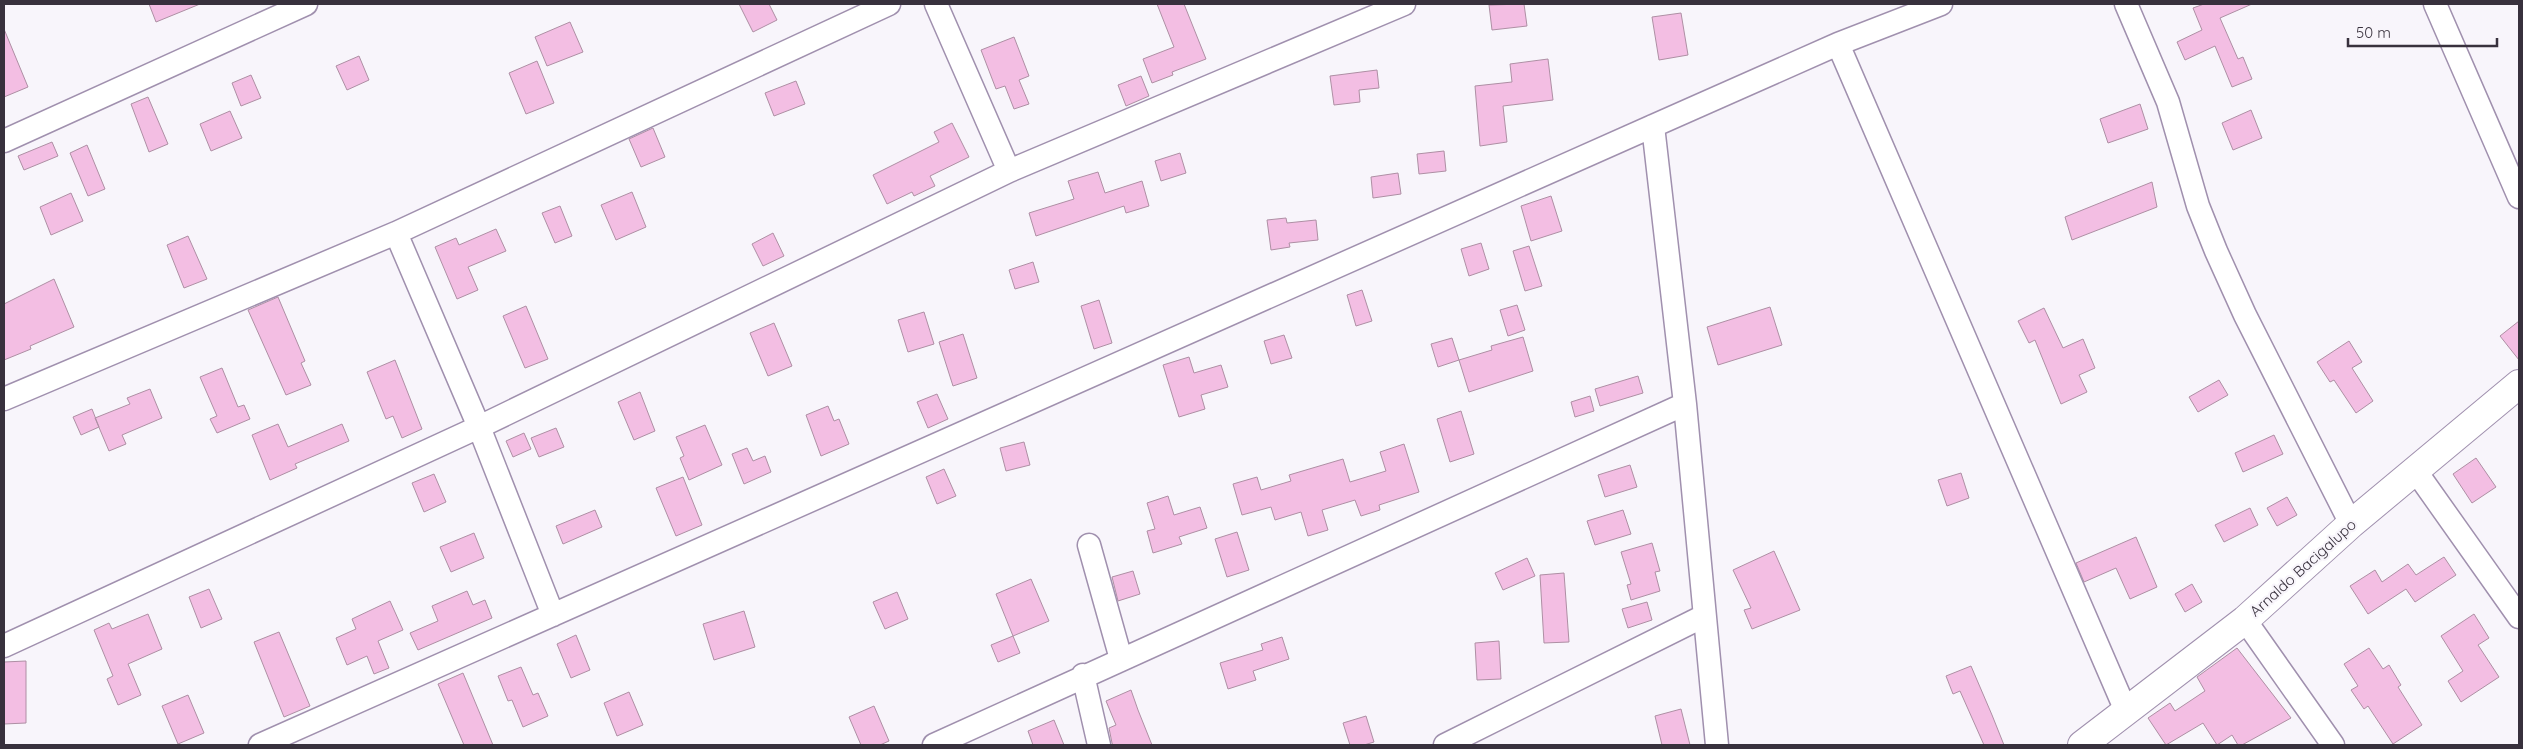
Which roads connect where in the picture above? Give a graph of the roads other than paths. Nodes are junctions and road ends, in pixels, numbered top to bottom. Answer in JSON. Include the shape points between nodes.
{"nodes":[{"id":1,"x":306,"y":4,"type":"edge"},
{"id":2,"x":889,"y":4,"type":"edge"},
{"id":3,"x":936,"y":4,"type":"edge"},
{"id":4,"x":1404,"y":4,"type":"edge"},
{"id":5,"x":1941,"y":4,"type":"edge"},
{"id":6,"x":2126,"y":4,"type":"edge"},
{"id":7,"x":2435,"y":4,"type":"edge"},
{"id":8,"x":1838,"y":44,"type":"junction"},
{"id":9,"x":1654,"y":126,"type":"junction"},
{"id":10,"x":4,"y":141,"type":"edge"},
{"id":11,"x":1009,"y":171,"type":"junction"},
{"id":12,"x":2519,"y":197,"type":"edge"},
{"id":13,"x":396,"y":233,"type":"junction"},
{"id":14,"x":2519,"y":384,"type":"edge"},
{"id":15,"x":4,"y":399,"type":"edge"},
{"id":16,"x":1685,"y":404,"type":"junction"},
{"id":17,"x":479,"y":427,"type":"junction"},
{"id":18,"x":2415,"y":470,"type":"junction"},
{"id":19,"x":2351,"y":524,"type":"junction"},
{"id":20,"x":1089,"y":545,"type":"dead end"},
{"id":21,"x":552,"y":615,"type":"junction"},
{"id":22,"x":1704,"y":616,"type":"junction"},
{"id":23,"x":2519,"y":617,"type":"edge"},
{"id":24,"x":2245,"y":620,"type":"junction"},
{"id":25,"x":4,"y":646,"type":"edge"},
{"id":26,"x":1121,"y":659,"type":"junction"},
{"id":27,"x":1084,"y":676,"type":"junction"},
{"id":28,"x":2126,"y":711,"type":"junction"},
{"id":29,"x":260,"y":745,"type":"edge"},
{"id":30,"x":934,"y":745,"type":"edge"},
{"id":31,"x":1099,"y":745,"type":"edge"},
{"id":32,"x":1446,"y":745,"type":"edge"},
{"id":33,"x":1717,"y":745,"type":"edge"},
{"id":34,"x":2082,"y":745,"type":"edge"},
{"id":35,"x":2333,"y":745,"type":"edge"}],
"edges":[{"from":1,"to":10,"type":"street"},
{"from":2,"to":13,"type":"street"},
{"from":3,"to":11,"type":"street"},
{"from":4,"to":11,"type":"street"},
{"from":5,"to":8,"type":"street"},
{"from":6,"to":19,"type":"street","via":[[2168,102],[2198,206],[2244,316]]},
{"from":7,"to":12,"type":"street"},
{"from":8,"to":9,"type":"street"},
{"from":8,"to":28,"type":"street"},
{"from":9,"to":16,"type":"street"},
{"from":9,"to":21,"type":"street"},
{"from":11,"to":17,"type":"street"},
{"from":13,"to":15,"type":"street"},
{"from":13,"to":17,"type":"street"},
{"from":14,"to":18,"type":"street","name":"Arnaldo Bacigalupo"},
{"from":16,"to":22,"type":"street"},
{"from":16,"to":26,"type":"street"},
{"from":17,"to":21,"type":"street"},
{"from":17,"to":25,"type":"street"},
{"from":18,"to":19,"type":"street","name":"Arnaldo Bacigalupo"},
{"from":18,"to":23,"type":"street"},
{"from":19,"to":24,"type":"street","name":"Arnaldo Bacigalupo"},
{"from":20,"to":26,"type":"street"},
{"from":21,"to":29,"type":"street"},
{"from":22,"to":32,"type":"street"},
{"from":22,"to":33,"type":"street"},
{"from":24,"to":28,"type":"street","name":"Arnaldo Bacigalupo"},
{"from":24,"to":35,"type":"street"},
{"from":26,"to":27,"type":"street"},
{"from":27,"to":30,"type":"street"},
{"from":27,"to":31,"type":"street"},
{"from":28,"to":34,"type":"street","name":"Arnaldo Bacigalupo"}]}
